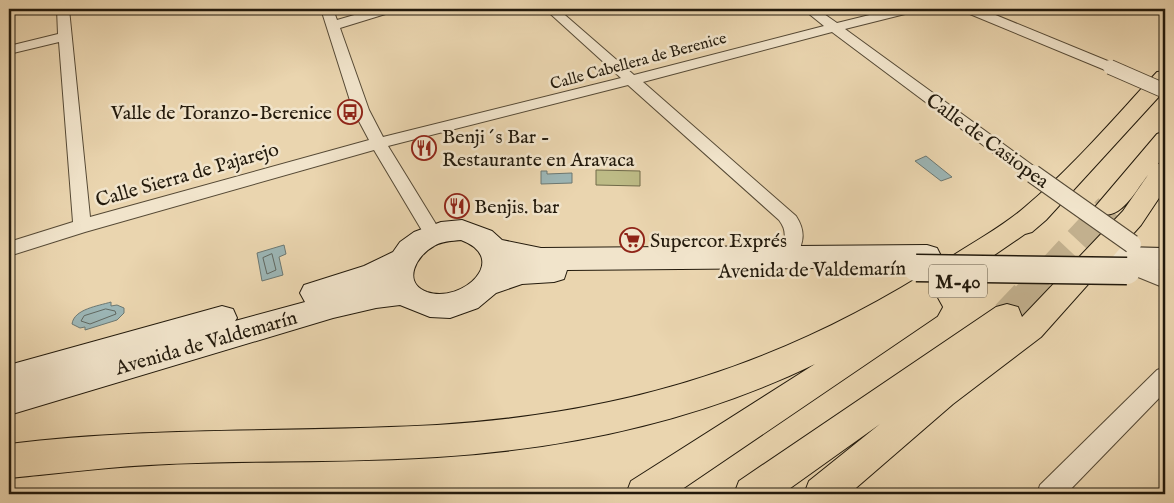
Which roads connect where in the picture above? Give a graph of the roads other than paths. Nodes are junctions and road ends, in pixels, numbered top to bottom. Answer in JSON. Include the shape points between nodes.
{"nodes":[{"id":1,"x":64,"y":9,"type":"edge"},
{"id":2,"x":327,"y":9,"type":"edge"},
{"id":3,"x":387,"y":9,"type":"edge"},
{"id":4,"x":551,"y":9,"type":"edge"},
{"id":5,"x":809,"y":9,"type":"edge"},
{"id":6,"x":908,"y":9,"type":"edge"},
{"id":7,"x":970,"y":9,"type":"edge"},
{"id":8,"x":333,"y":26,"type":"junction"},
{"id":9,"x":835,"y":28,"type":"junction"},
{"id":10,"x":66,"y":36,"type":"junction"},
{"id":11,"x":9,"y":50,"type":"edge"},
{"id":12,"x":1165,"y":77,"type":"edge"},
{"id":13,"x":630,"y":79,"type":"junction"},
{"id":14,"x":1165,"y":91,"type":"edge"},
{"id":15,"x":1165,"y":139,"type":"edge"},
{"id":16,"x":377,"y":142,"type":"junction"},
{"id":17,"x":1165,"y":170,"type":"edge"},
{"id":18,"x":1108,"y":207,"type":"tunnel mouth"},
{"id":19,"x":1037,"y":213,"type":"junction"},
{"id":20,"x":82,"y":226,"type":"junction"},
{"id":21,"x":433,"y":234,"type":"junction"},
{"id":22,"x":494,"y":249,"type":"junction"},
{"id":23,"x":9,"y":250,"type":"edge"},
{"id":24,"x":787,"y":256,"type":"junction"},
{"id":25,"x":402,"y":260,"type":"junction"},
{"id":26,"x":922,"y":262,"type":"junction"},
{"id":27,"x":1146,"y":265,"type":"edge"},
{"id":28,"x":490,"y":284,"type":"junction"},
{"id":29,"x":406,"y":293,"type":"junction"},
{"id":30,"x":1007,"y":316,"type":"tunnel mouth"},
{"id":31,"x":1165,"y":376,"type":"edge"},
{"id":32,"x":9,"y":379,"type":"edge"},
{"id":33,"x":9,"y":400,"type":"edge"},
{"id":34,"x":9,"y":461,"type":"edge"},
{"id":35,"x":644,"y":494,"type":"edge"},
{"id":36,"x":752,"y":494,"type":"edge"},
{"id":37,"x":822,"y":494,"type":"edge"},
{"id":38,"x":1048,"y":494,"type":"edge"}],
"edges":[{"from":1,"to":10,"type":"street"},
{"from":2,"to":8,"type":"street"},
{"from":3,"to":8,"type":"street"},
{"from":4,"to":13,"type":"street"},
{"from":5,"to":9,"type":"street","name":"Calle de Casiopea"},
{"from":6,"to":9,"type":"street","name":"Calle Cabellera de Berenice"},
{"from":7,"to":14,"type":"street","bridge":true},
{"from":8,"to":16,"type":"street","via":[[361,110]]},
{"from":9,"to":13,"type":"street","name":"Calle Cabellera de Berenice"},
{"from":9,"to":27,"type":"street","name":"Calle de Casiopea","bridge":true,"via":[[1034,174]]},
{"from":10,"to":11,"type":"street"},
{"from":10,"to":20,"type":"street"},
{"from":12,"to":19,"type":"highway","number":"M-40"},
{"from":13,"to":16,"type":"street","name":"Calle Cabellera de Berenice","via":[[510,112]]},
{"from":13,"to":24,"type":"street","via":[[794,225],[794,242]]},
{"from":15,"to":18,"type":"highway"},
{"from":16,"to":20,"type":"street","name":"Calle Sierra de Pajarejo"},
{"from":16,"to":21,"type":"street"},
{"from":17,"to":37,"type":"highway","via":[[1132,218],[1030,328],[940,394]]},
{"from":19,"to":34,"type":"highway","via":[[913,296],[849,332],[775,367],[647,409],[550,429],[449,440],[325,446],[130,448]]},
{"from":19,"to":35,"type":"highway","number":"M-40","via":[[934,302]]},
{"from":20,"to":23,"type":"street","name":"Calle Sierra de Pajarejo"},
{"from":21,"to":22,"type":"street","via":[[455,230],[469,232],[486,240]]},
{"from":21,"to":25,"type":"street","via":[[411,247]]},
{"from":22,"to":24,"type":"street","name":"Avenida de Valdemarín","via":[[542,259]]},
{"from":22,"to":28,"type":"street","via":[[497,266]]},
{"from":24,"to":26,"type":"street","name":"Avenida de Valdemarín"},
{"from":25,"to":29,"type":"street","via":[[399,277]]},
{"from":25,"to":32,"type":"street","name":"Avenida de Valdemarín","via":[[373,275],[330,289],[124,344]]},
{"from":26,"to":27,"type":"street","name":"Avenida de Valdemarín","bridge":true},
{"from":26,"to":28,"type":"street","name":"Avenida de Valdemarín","via":[[520,273]]},
{"from":28,"to":29,"type":"street","via":[[468,301],[448,306],[429,305]]},
{"from":29,"to":33,"type":"street","name":"Avenida de Valdemarín","via":[[333,306]]},
{"from":30,"to":36,"type":"highway","number":"M-40"},
{"from":31,"to":38,"type":"street"}]}
